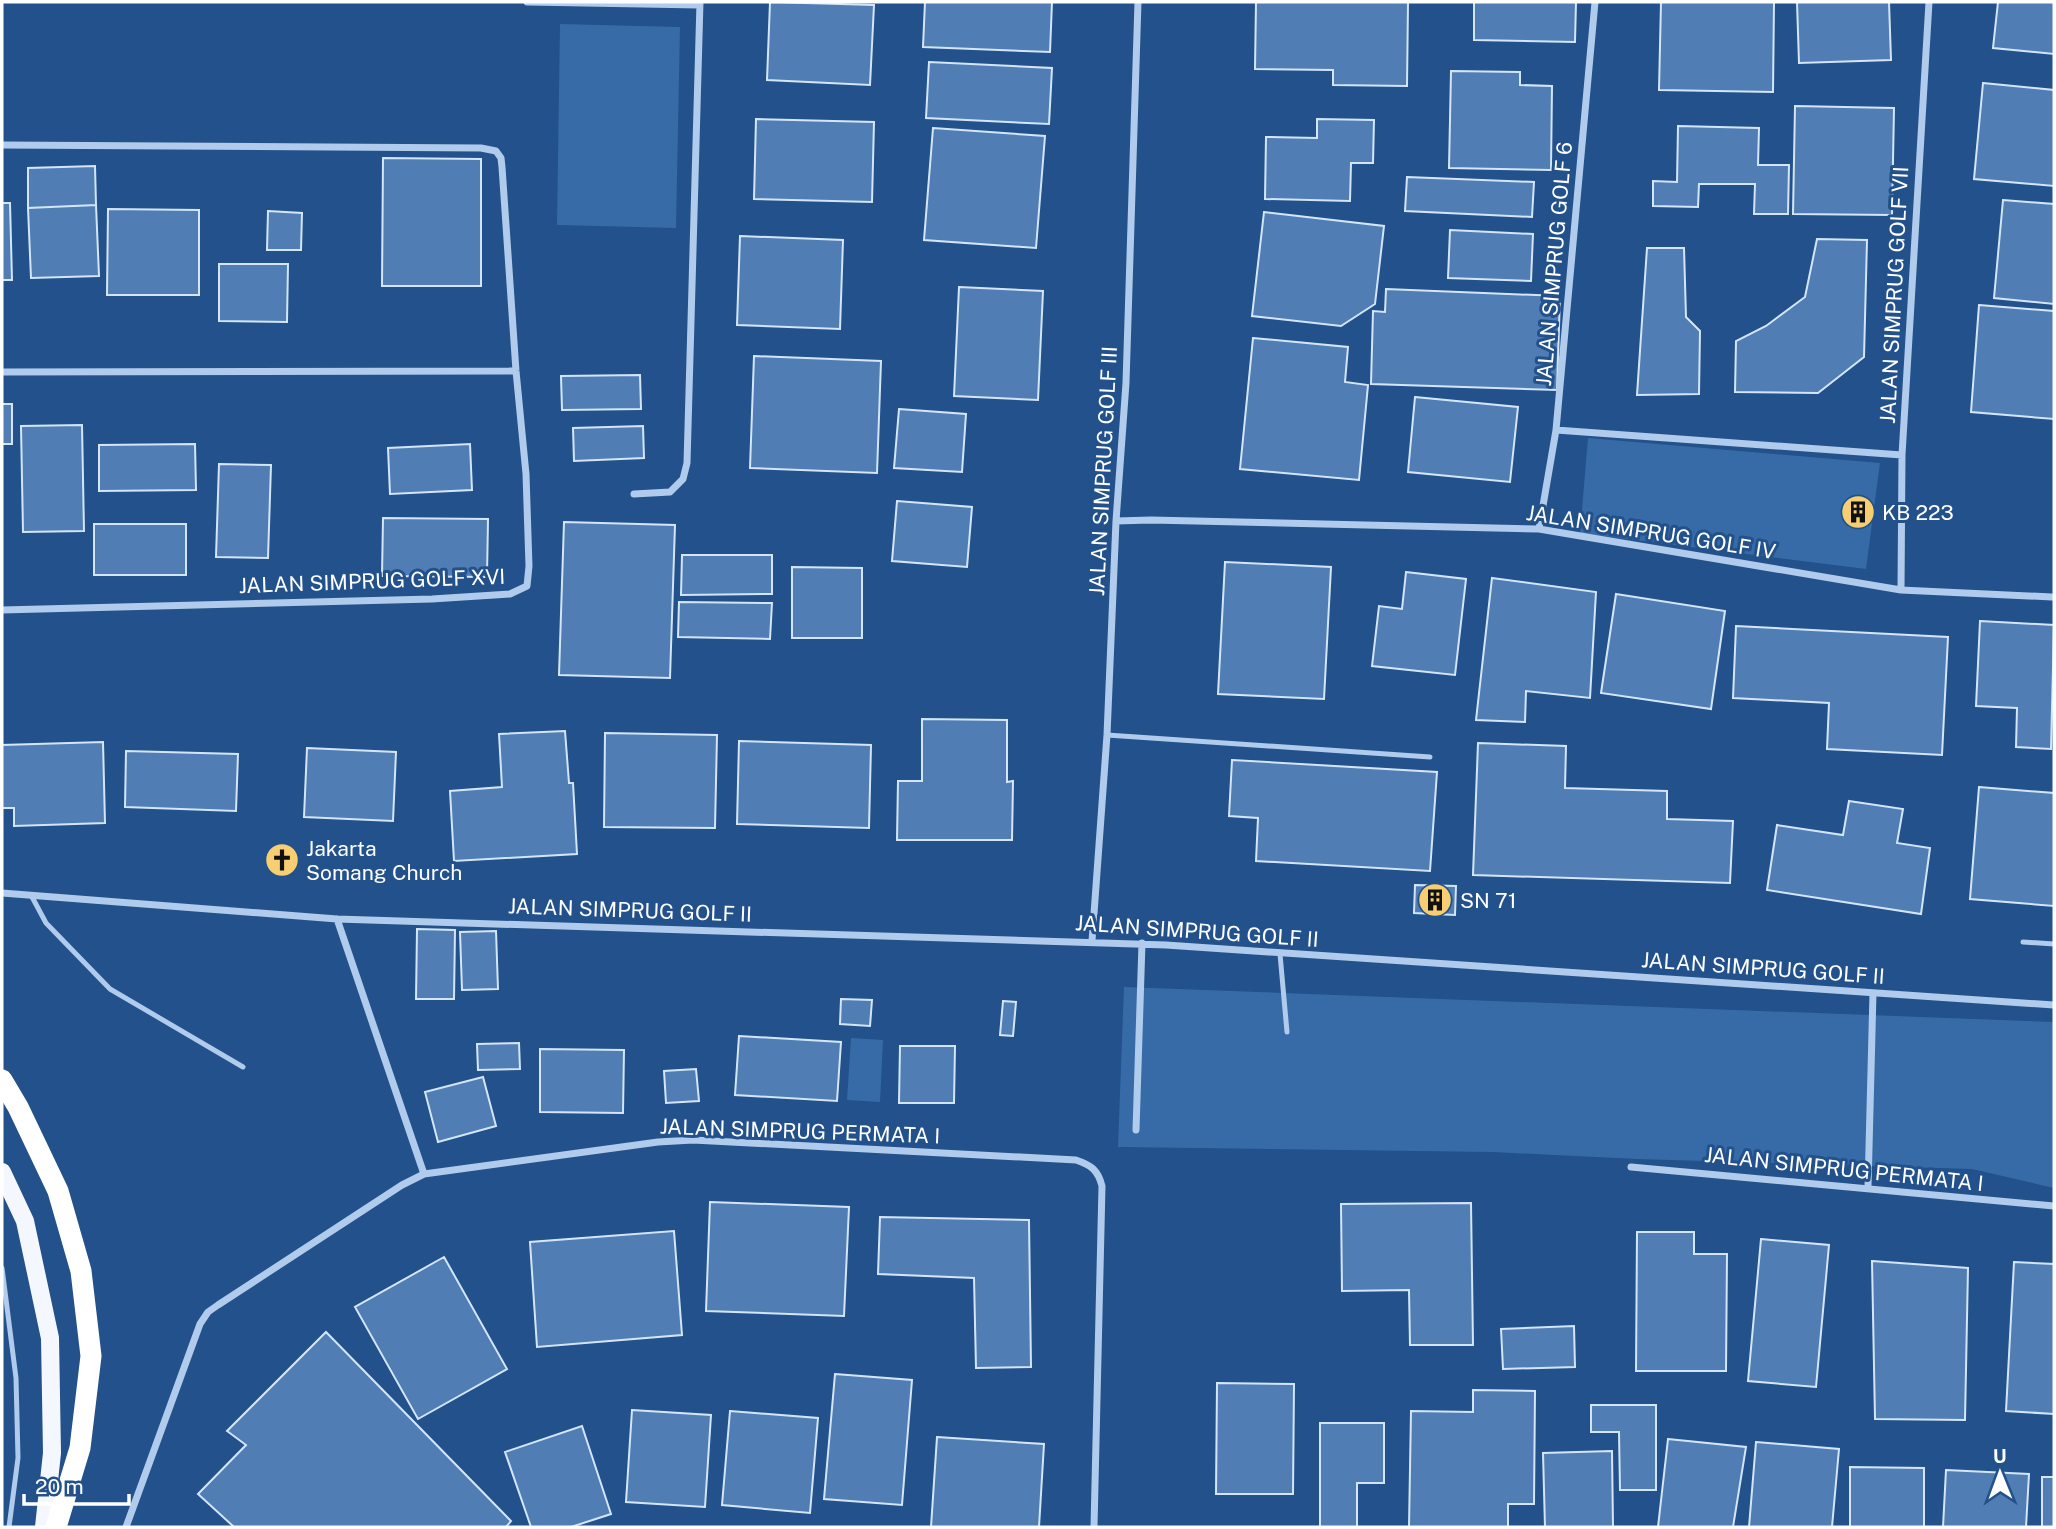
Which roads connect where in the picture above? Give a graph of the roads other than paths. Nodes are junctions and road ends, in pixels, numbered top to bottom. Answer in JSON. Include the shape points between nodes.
{"nodes":[{"id":1,"x":527,"y":2,"type":"edge"},
{"id":2,"x":1138,"y":2,"type":"edge"},
{"id":3,"x":1595,"y":2,"type":"edge"},
{"id":4,"x":1929,"y":2,"type":"edge"},
{"id":5,"x":700,"y":3,"type":"edge"},
{"id":6,"x":2,"y":145,"type":"edge"},
{"id":7,"x":516,"y":371,"type":"junction"},
{"id":8,"x":2,"y":372,"type":"edge"},
{"id":9,"x":1556,"y":430,"type":"junction"},
{"id":10,"x":1902,"y":455,"type":"junction"},
{"id":11,"x":634,"y":494,"type":"dead end"},
{"id":12,"x":1116,"y":521,"type":"junction"},
{"id":13,"x":1539,"y":529,"type":"junction"},
{"id":14,"x":1901,"y":590,"type":"junction"},
{"id":15,"x":2052,"y":597,"type":"dead end"},
{"id":16,"x":2,"y":610,"type":"edge"},
{"id":17,"x":1107,"y":735,"type":"junction"},
{"id":18,"x":1430,"y":757,"type":"dead end"},
{"id":19,"x":2,"y":893,"type":"edge"},
{"id":20,"x":31,"y":895,"type":"junction"},
{"id":21,"x":337,"y":919,"type":"junction"},
{"id":22,"x":1092,"y":941,"type":"junction"},
{"id":23,"x":2023,"y":942,"type":"dead end"},
{"id":24,"x":1142,"y":943,"type":"junction"},
{"id":25,"x":2054,"y":944,"type":"edge"},
{"id":26,"x":1280,"y":954,"type":"junction"},
{"id":27,"x":1873,"y":993,"type":"junction"},
{"id":28,"x":2054,"y":1004,"type":"edge"},
{"id":29,"x":1287,"y":1032,"type":"dead end"},
{"id":30,"x":243,"y":1067,"type":"dead end"},
{"id":31,"x":2,"y":1080,"type":"edge"},
{"id":32,"x":1136,"y":1130,"type":"dead end"},
{"id":33,"x":1631,"y":1167,"type":"dead end"},
{"id":34,"x":2,"y":1172,"type":"edge"},
{"id":35,"x":424,"y":1174,"type":"junction"},
{"id":36,"x":1868,"y":1187,"type":"junction"},
{"id":37,"x":2054,"y":1206,"type":"edge"},
{"id":38,"x":2,"y":1268,"type":"edge"},
{"id":39,"x":9,"y":1527,"type":"edge"},
{"id":40,"x":44,"y":1527,"type":"edge"},
{"id":41,"x":55,"y":1527,"type":"edge"},
{"id":42,"x":126,"y":1527,"type":"edge"},
{"id":43,"x":1094,"y":1527,"type":"edge"}],
"edges":[{"from":1,"to":5,"type":"street"},
{"from":2,"to":12,"type":"street","name":"JALAN SIMPRUG GOLF III","via":[[1126,383]]},
{"from":3,"to":9,"type":"street","name":"JALAN SIMPRUG GOLF 6"},
{"from":4,"to":10,"type":"street","name":"JALAN SIMPRUG GOLF VII"},
{"from":5,"to":11,"type":"street","via":[[687,463],[683,480],[670,492]]},
{"from":6,"to":7,"type":"street","via":[[496,151],[502,167]]},
{"from":7,"to":8,"type":"street"},
{"from":7,"to":16,"type":"street","name":"JALAN SIMPRUG GOLF XVI","via":[[529,566],[527,586],[518,592],[432,599]]},
{"from":9,"to":10,"type":"street"},
{"from":9,"to":13,"type":"street","name":"JALAN SIMPRUG GOLF 6"},
{"from":10,"to":14,"type":"street","name":"JALAN SIMPRUG GOLF VII"},
{"from":12,"to":13,"type":"street","name":"JALAN SIMPRUG GOLF IV"},
{"from":12,"to":17,"type":"street","name":"JALAN SIMPRUG GOLF III"},
{"from":13,"to":14,"type":"street","name":"JALAN SIMPRUG GOLF IV"},
{"from":14,"to":15,"type":"street","name":"JALAN SIMPRUG GOLF IV"},
{"from":17,"to":18,"type":"lane"},
{"from":17,"to":22,"type":"street","name":"JALAN SIMPRUG GOLF III"},
{"from":19,"to":20,"type":"street","name":"JALAN SIMPRUG GOLF II"},
{"from":20,"to":21,"type":"street","name":"JALAN SIMPRUG GOLF II"},
{"from":20,"to":30,"type":"lane","via":[[46,923],[110,989]]},
{"from":21,"to":22,"type":"street","name":"JALAN SIMPRUG GOLF II"},
{"from":21,"to":35,"type":"street"},
{"from":22,"to":24,"type":"street","name":"JALAN SIMPRUG GOLF II"},
{"from":23,"to":25,"type":"lane"},
{"from":24,"to":26,"type":"street","name":"JALAN SIMPRUG GOLF II"},
{"from":24,"to":32,"type":"street"},
{"from":26,"to":27,"type":"street","name":"JALAN SIMPRUG GOLF II"},
{"from":26,"to":29,"type":"lane"},
{"from":27,"to":28,"type":"street","name":"JALAN SIMPRUG GOLF II"},
{"from":27,"to":36,"type":"street"},
{"from":31,"to":41,"type":"highway","via":[[58,1191],[82,1283],[91,1356],[80,1448]]},
{"from":33,"to":36,"type":"street","name":"JALAN SIMPRUG PERMATA I"},
{"from":34,"to":40,"type":"main road","via":[[25,1221],[50,1338],[52,1453]]},
{"from":35,"to":42,"type":"street","name":"JALAN SIMPRUG PERMATA I","via":[[208,1312]]},
{"from":35,"to":43,"type":"street","name":"JALAN SIMPRUG PERMATA I","via":[[693,1140],[1076,1160],[1094,1168],[1102,1186]]},
{"from":36,"to":37,"type":"street","name":"JALAN SIMPRUG PERMATA I"},
{"from":38,"to":39,"type":"lane","via":[[16,1378],[18,1445]]}]}
